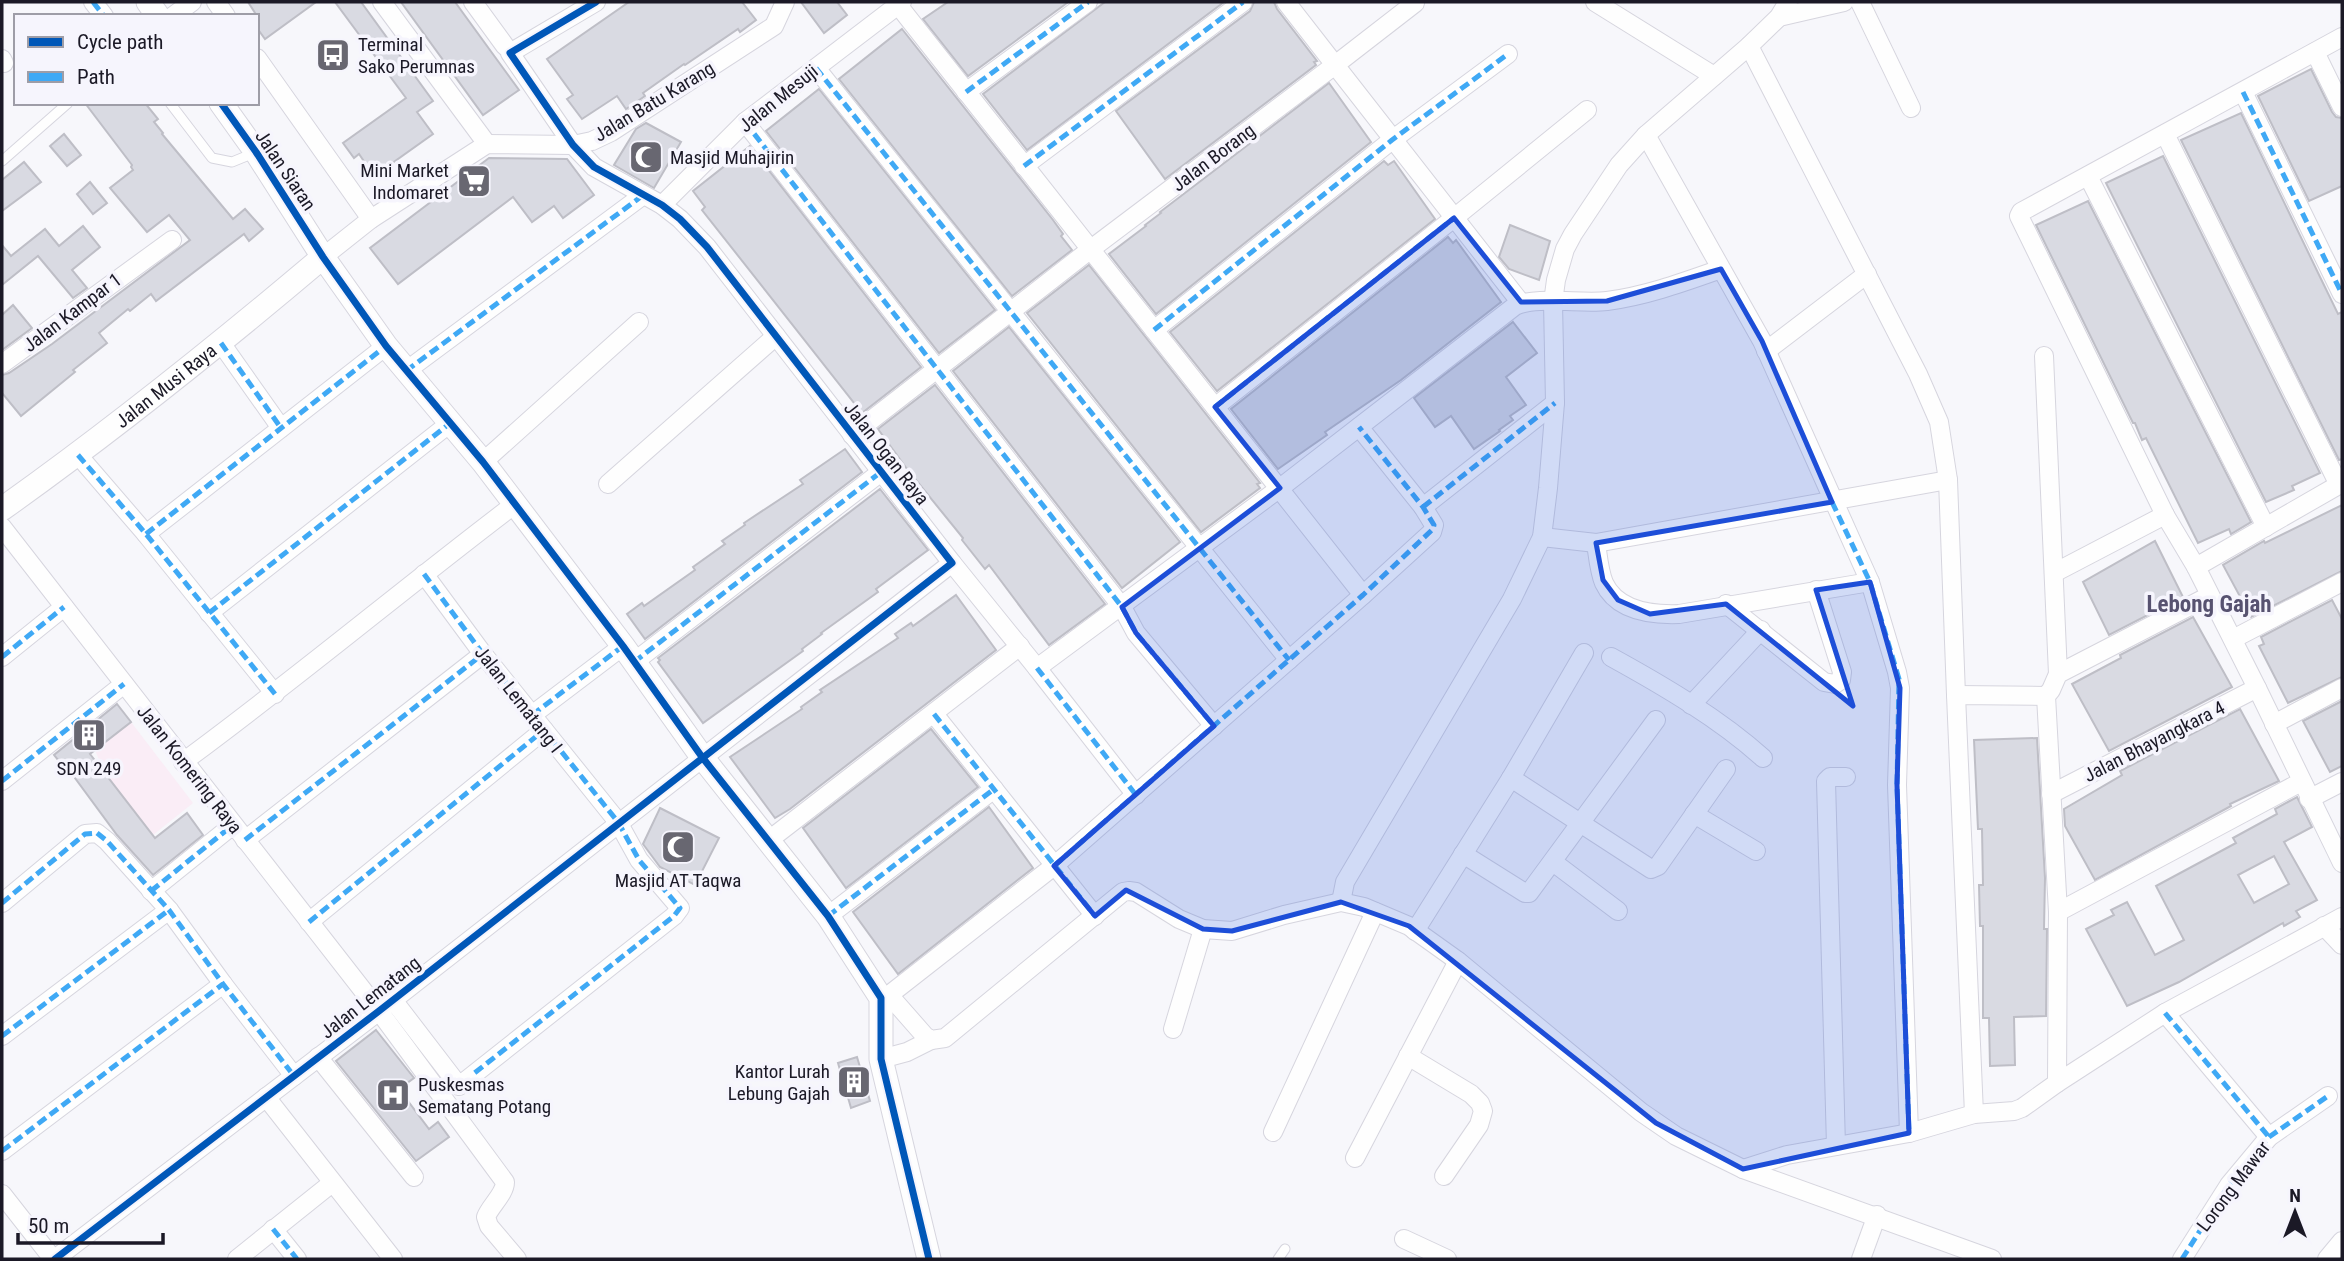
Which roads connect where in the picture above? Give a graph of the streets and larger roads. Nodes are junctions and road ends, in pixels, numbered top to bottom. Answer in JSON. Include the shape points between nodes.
{"nodes":[{"id":1,"x":192,"y":2,"type":"edge"},
{"id":2,"x":383,"y":2,"type":"edge"},
{"id":3,"x":473,"y":2,"type":"edge"},
{"id":4,"x":596,"y":2,"type":"edge"},
{"id":5,"x":785,"y":2,"type":"edge"},
{"id":6,"x":1088,"y":2,"type":"edge"},
{"id":7,"x":1243,"y":2,"type":"edge"},
{"id":8,"x":1286,"y":2,"type":"edge"},
{"id":9,"x":1595,"y":2,"type":"edge"},
{"id":10,"x":1844,"y":2,"type":"edge"},
{"id":11,"x":1860,"y":2,"type":"edge"},
{"id":12,"x":1415,"y":3,"type":"edge"},
{"id":13,"x":900,"y":4,"type":"edge"},
{"id":14,"x":1784,"y":9,"type":"edge"},
{"id":15,"x":176,"y":14,"type":"edge"},
{"id":16,"x":2342,"y":37,"type":"edge"},
{"id":17,"x":505,"y":46,"type":"dead end"},
{"id":18,"x":1749,"y":46,"type":"junction"},
{"id":19,"x":2315,"y":52,"type":"junction"},
{"id":20,"x":1508,"y":54,"type":"dead end"},
{"id":21,"x":259,"y":61,"type":"edge"},
{"id":22,"x":1335,"y":65,"type":"junction"},
{"id":23,"x":816,"y":68,"type":"junction"},
{"id":24,"x":1714,"y":76,"type":"junction"},
{"id":25,"x":966,"y":92,"type":"junction"},
{"id":26,"x":2242,"y":92,"type":"junction"},
{"id":27,"x":222,"y":105,"type":"edge"},
{"id":28,"x":2342,"y":107,"type":"edge"},
{"id":29,"x":1911,"y":108,"type":"dead end"},
{"id":30,"x":1587,"y":110,"type":"dead end"},
{"id":31,"x":745,"y":122,"type":"junction"},
{"id":32,"x":2165,"y":134,"type":"junction"},
{"id":33,"x":1646,"y":135,"type":"junction"},
{"id":34,"x":1391,"y":140,"type":"junction"},
{"id":35,"x":486,"y":144,"type":"junction"},
{"id":36,"x":573,"y":145,"type":"junction"},
{"id":37,"x":1024,"y":166,"type":"junction"},
{"id":38,"x":2088,"y":176,"type":"junction"},
{"id":39,"x":642,"y":196,"type":"junction"},
{"id":40,"x":662,"y":205,"type":"junction"},
{"id":41,"x":1454,"y":218,"type":"junction"},
{"id":42,"x":371,"y":219,"type":"junction"},
{"id":43,"x":172,"y":240,"type":"dead end"},
{"id":44,"x":1091,"y":249,"type":"junction"},
{"id":45,"x":323,"y":257,"type":"junction"},
{"id":46,"x":1721,"y":270,"type":"junction"},
{"id":47,"x":1867,"y":274,"type":"junction"},
{"id":48,"x":2342,"y":294,"type":"edge"},
{"id":49,"x":1553,"y":302,"type":"junction"},
{"id":50,"x":1521,"y":303,"type":"junction"},
{"id":51,"x":1010,"y":312,"type":"junction"},
{"id":52,"x":639,"y":322,"type":"dead end"},
{"id":53,"x":1154,"y":330,"type":"junction"},
{"id":54,"x":776,"y":336,"type":"junction"},
{"id":55,"x":221,"y":343,"type":"junction"},
{"id":56,"x":386,"y":346,"type":"junction"},
{"id":57,"x":1766,"y":351,"type":"junction"},
{"id":58,"x":2044,"y":356,"type":"dead end"},
{"id":59,"x":2,"y":364,"type":"edge"},
{"id":60,"x":935,"y":369,"type":"junction"},
{"id":61,"x":406,"y":371,"type":"junction"},
{"id":62,"x":1555,"y":403,"type":"junction"},
{"id":63,"x":1214,"y":407,"type":"junction"},
{"id":64,"x":449,"y":424,"type":"junction"},
{"id":65,"x":1359,"y":427,"type":"junction"},
{"id":66,"x":281,"y":428,"type":"junction"},
{"id":67,"x":852,"y":435,"type":"junction"},
{"id":68,"x":78,"y":455,"type":"junction"},
{"id":69,"x":483,"y":462,"type":"junction"},
{"id":70,"x":881,"y":472,"type":"junction"},
{"id":71,"x":1948,"y":480,"type":"junction"},
{"id":72,"x":608,"y":484,"type":"dead end"},
{"id":73,"x":2340,"y":484,"type":"edge"},
{"id":74,"x":1280,"y":488,"type":"junction"},
{"id":75,"x":1832,"y":502,"type":"junction"},
{"id":76,"x":515,"y":504,"type":"junction"},
{"id":77,"x":1423,"y":507,"type":"junction"},
{"id":78,"x":2,"y":509,"type":"edge"},
{"id":79,"x":2165,"y":515,"type":"junction"},
{"id":80,"x":2,"y":527,"type":"edge"},
{"id":81,"x":2266,"y":527,"type":"junction"},
{"id":82,"x":146,"y":534,"type":"junction"},
{"id":83,"x":1542,"y":537,"type":"junction"},
{"id":84,"x":1596,"y":543,"type":"junction"},
{"id":85,"x":1198,"y":549,"type":"junction"},
{"id":86,"x":952,"y":563,"type":"junction"},
{"id":87,"x":2196,"y":567,"type":"junction"},
{"id":88,"x":2054,"y":573,"type":"junction"},
{"id":89,"x":424,"y":574,"type":"junction"},
{"id":90,"x":1870,"y":582,"type":"junction"},
{"id":91,"x":2342,"y":582,"type":"edge"},
{"id":92,"x":1816,"y":590,"type":"junction"},
{"id":93,"x":1363,"y":595,"type":"junction"},
{"id":94,"x":2209,"y":596,"type":"junction"},
{"id":95,"x":1726,"y":604,"type":"junction"},
{"id":96,"x":64,"y":607,"type":"junction"},
{"id":97,"x":1122,"y":607,"type":"junction"},
{"id":98,"x":209,"y":613,"type":"junction"},
{"id":99,"x":1760,"y":630,"type":"junction"},
{"id":100,"x":2232,"y":639,"type":"junction"},
{"id":101,"x":1020,"y":646,"type":"junction"},
{"id":102,"x":1584,"y":653,"type":"dead end"},
{"id":103,"x":483,"y":654,"type":"junction"},
{"id":104,"x":629,"y":654,"type":"junction"},
{"id":105,"x":2,"y":657,"type":"edge"},
{"id":106,"x":1611,"y":657,"type":"dead end"},
{"id":107,"x":1289,"y":660,"type":"junction"},
{"id":108,"x":1037,"y":668,"type":"junction"},
{"id":109,"x":2059,"y":674,"type":"junction"},
{"id":110,"x":124,"y":684,"type":"junction"},
{"id":111,"x":2257,"y":688,"type":"junction"},
{"id":112,"x":2342,"y":688,"type":"edge"},
{"id":113,"x":275,"y":694,"type":"junction"},
{"id":114,"x":1955,"y":695,"type":"junction"},
{"id":115,"x":2046,"y":696,"type":"junction"},
{"id":116,"x":1691,"y":705,"type":"junction"},
{"id":117,"x":934,"y":714,"type":"junction"},
{"id":118,"x":532,"y":715,"type":"junction"},
{"id":119,"x":1656,"y":720,"type":"dead end"},
{"id":120,"x":2274,"y":724,"type":"junction"},
{"id":121,"x":1214,"y":726,"type":"junction"},
{"id":122,"x":544,"y":730,"type":"junction"},
{"id":123,"x":702,"y":757,"type":"junction"},
{"id":124,"x":1763,"y":758,"type":"dead end"},
{"id":125,"x":183,"y":762,"type":"junction"},
{"id":126,"x":1726,"y":769,"type":"dead end"},
{"id":127,"x":1846,"y":777,"type":"dead end"},
{"id":128,"x":1511,"y":778,"type":"junction"},
{"id":129,"x":2,"y":781,"type":"edge"},
{"id":130,"x":2301,"y":782,"type":"junction"},
{"id":131,"x":2342,"y":782,"type":"edge"},
{"id":132,"x":994,"y":789,"type":"junction"},
{"id":133,"x":2051,"y":793,"type":"junction"},
{"id":134,"x":1136,"y":795,"type":"junction"},
{"id":135,"x":2309,"y":799,"type":"junction"},
{"id":136,"x":1694,"y":814,"type":"junction"},
{"id":137,"x":618,"y":822,"type":"junction"},
{"id":138,"x":1579,"y":823,"type":"junction"},
{"id":139,"x":233,"y":825,"type":"junction"},
{"id":140,"x":245,"y":840,"type":"junction"},
{"id":141,"x":769,"y":840,"type":"junction"},
{"id":142,"x":1756,"y":851,"type":"dead end"},
{"id":143,"x":1463,"y":854,"type":"junction"},
{"id":144,"x":1553,"y":862,"type":"junction"},
{"id":145,"x":2342,"y":863,"type":"edge"},
{"id":146,"x":1054,"y":866,"type":"junction"},
{"id":147,"x":151,"y":891,"type":"junction"},
{"id":148,"x":2,"y":902,"type":"edge"},
{"id":149,"x":1342,"y":902,"type":"junction"},
{"id":150,"x":169,"y":910,"type":"junction"},
{"id":151,"x":1618,"y":911,"type":"dead end"},
{"id":152,"x":1375,"y":912,"type":"junction"},
{"id":153,"x":2058,"y":912,"type":"junction"},
{"id":154,"x":828,"y":916,"type":"junction"},
{"id":155,"x":1096,"y":916,"type":"junction"},
{"id":156,"x":2342,"y":917,"type":"edge"},
{"id":157,"x":309,"y":922,"type":"junction"},
{"id":158,"x":2324,"y":926,"type":"junction"},
{"id":159,"x":1203,"y":929,"type":"junction"},
{"id":160,"x":1415,"y":931,"type":"junction"},
{"id":161,"x":2342,"y":945,"type":"edge"},
{"id":162,"x":1458,"y":961,"type":"junction"},
{"id":163,"x":223,"y":984,"type":"junction"},
{"id":164,"x":885,"y":996,"type":"junction"},
{"id":165,"x":386,"y":1005,"type":"junction"},
{"id":166,"x":2165,"y":1013,"type":"junction"},
{"id":167,"x":1173,"y":1029,"type":"dead end"},
{"id":168,"x":2,"y":1036,"type":"edge"},
{"id":169,"x":931,"y":1040,"type":"junction"},
{"id":170,"x":1408,"y":1056,"type":"junction"},
{"id":171,"x":318,"y":1058,"type":"junction"},
{"id":172,"x":881,"y":1059,"type":"junction"},
{"id":173,"x":439,"y":1062,"type":"junction"},
{"id":174,"x":424,"y":1073,"type":"junction"},
{"id":175,"x":294,"y":1076,"type":"junction"},
{"id":176,"x":2057,"y":1083,"type":"junction"},
{"id":177,"x":2328,"y":1096,"type":"dead end"},
{"id":178,"x":266,"y":1097,"type":"junction"},
{"id":179,"x":1974,"y":1114,"type":"junction"},
{"id":180,"x":1273,"y":1132,"type":"dead end"},
{"id":181,"x":1909,"y":1133,"type":"junction"},
{"id":182,"x":2269,"y":1137,"type":"junction"},
{"id":183,"x":1836,"y":1146,"type":"junction"},
{"id":184,"x":2,"y":1151,"type":"edge"},
{"id":185,"x":1355,"y":1158,"type":"dead end"},
{"id":186,"x":1743,"y":1169,"type":"junction"},
{"id":187,"x":1444,"y":1176,"type":"dead end"},
{"id":188,"x":414,"y":1177,"type":"dead end"},
{"id":189,"x":332,"y":1183,"type":"junction"},
{"id":190,"x":2,"y":1194,"type":"edge"},
{"id":191,"x":1877,"y":1215,"type":"junction"},
{"id":192,"x":272,"y":1229,"type":"junction"},
{"id":193,"x":1404,"y":1239,"type":"dead end"},
{"id":194,"x":2342,"y":1241,"type":"edge"},
{"id":195,"x":1444,"y":1258,"type":"edge"},
{"id":196,"x":54,"y":1259,"type":"edge"},
{"id":197,"x":237,"y":1259,"type":"edge"},
{"id":198,"x":297,"y":1259,"type":"edge"},
{"id":199,"x":393,"y":1259,"type":"edge"},
{"id":200,"x":517,"y":1259,"type":"edge"},
{"id":201,"x":929,"y":1259,"type":"edge"},
{"id":202,"x":1861,"y":1259,"type":"edge"},
{"id":203,"x":1992,"y":1259,"type":"edge"},
{"id":204,"x":2182,"y":1259,"type":"edge"},
{"id":205,"x":2327,"y":1259,"type":"edge"}],
"edges":[{"from":1,"to":15,"type":"street"},
{"from":2,"to":35,"type":"street"},
{"from":3,"to":17,"type":"street"},
{"from":4,"to":36,"type":"street","name":"Jalan Ogan Raya","via":[[510,53]]},
{"from":5,"to":36,"type":"street","name":"Jalan Batu Karang","via":[[774,26],[611,132]]},
{"from":6,"to":25,"type":"street"},
{"from":7,"to":37,"type":"street"},
{"from":8,"to":22,"type":"street"},
{"from":9,"to":24,"type":"street"},
{"from":10,"to":14,"type":"street"},
{"from":11,"to":29,"type":"street"},
{"from":12,"to":22,"type":"street","name":"Jalan Borang"},
{"from":13,"to":23,"type":"street","name":"Jalan Mesuji"},
{"from":13,"to":25,"type":"street"},
{"from":14,"to":18,"type":"street"},
{"from":16,"to":19,"type":"street"},
{"from":18,"to":24,"type":"street"},
{"from":18,"to":47,"type":"street"},
{"from":19,"to":26,"type":"street"},
{"from":19,"to":28,"type":"street"},
{"from":20,"to":34,"type":"street"},
{"from":21,"to":42,"type":"street"},
{"from":22,"to":34,"type":"street"},
{"from":22,"to":44,"type":"street","name":"Jalan Borang"},
{"from":23,"to":31,"type":"street","name":"Jalan Mesuji"},
{"from":23,"to":51,"type":"street"},
{"from":24,"to":33,"type":"street"},
{"from":25,"to":37,"type":"street"},
{"from":26,"to":32,"type":"street"},
{"from":26,"to":48,"type":"street"},
{"from":27,"to":45,"type":"street","name":"Jalan Siaran"},
{"from":30,"to":41,"type":"street"},
{"from":31,"to":40,"type":"street","name":"Jalan Mesuji"},
{"from":31,"to":60,"type":"street"},
{"from":32,"to":38,"type":"street"},
{"from":32,"to":73,"type":"street"},
{"from":33,"to":46,"type":"street"},
{"from":33,"to":49,"type":"street","via":[[1619,165],[1573,234]]},
{"from":34,"to":41,"type":"street"},
{"from":34,"to":53,"type":"street"},
{"from":35,"to":36,"type":"street","name":"Jalan Batu Karang"},
{"from":35,"to":42,"type":"street"},
{"from":36,"to":39,"type":"street","name":"Jalan Ogan Raya","via":[[594,167]]},
{"from":37,"to":44,"type":"street"},
{"from":38,"to":79,"type":"street","via":[[2021,212],[2019,218]]},
{"from":38,"to":81,"type":"street"},
{"from":39,"to":40,"type":"street","name":"Jalan Ogan Raya"},
{"from":39,"to":61,"type":"street"},
{"from":40,"to":54,"type":"street","name":"Jalan Ogan Raya","via":[[707,247]]},
{"from":41,"to":50,"type":"street"},
{"from":41,"to":63,"type":"street"},
{"from":42,"to":45,"type":"street"},
{"from":43,"to":59,"type":"street","name":"Jalan Kampar 1"},
{"from":44,"to":51,"type":"street","name":"Jalan Borang"},
{"from":44,"to":53,"type":"street"},
{"from":45,"to":55,"type":"street","name":"Jalan Musi Raya"},
{"from":45,"to":56,"type":"street","name":"Jalan Siaran"},
{"from":46,"to":49,"type":"street","via":[[1606,301]]},
{"from":46,"to":57,"type":"street"},
{"from":47,"to":57,"type":"street"},
{"from":47,"to":71,"type":"street","via":[[1930,399],[1939,422]]},
{"from":49,"to":50,"type":"street"},
{"from":49,"to":62,"type":"street"},
{"from":50,"to":65,"type":"street"},
{"from":51,"to":60,"type":"street","name":"Jalan Borang"},
{"from":51,"to":85,"type":"street"},
{"from":52,"to":69,"type":"street"},
{"from":53,"to":63,"type":"street"},
{"from":54,"to":67,"type":"street","name":"Jalan Ogan Raya"},
{"from":54,"to":72,"type":"street"},
{"from":55,"to":66,"type":"street"},
{"from":55,"to":68,"type":"street","name":"Jalan Musi Raya"},
{"from":56,"to":61,"type":"street","name":"Jalan Siaran"},
{"from":56,"to":66,"type":"street"},
{"from":57,"to":75,"type":"street"},
{"from":58,"to":88,"type":"street"},
{"from":60,"to":67,"type":"street","name":"Jalan Borang"},
{"from":60,"to":97,"type":"street"},
{"from":61,"to":64,"type":"street","name":"Jalan Siaran"},
{"from":62,"to":77,"type":"street"},
{"from":62,"to":83,"type":"street"},
{"from":63,"to":74,"type":"street"},
{"from":64,"to":69,"type":"street","name":"Jalan Siaran"},
{"from":64,"to":98,"type":"street"},
{"from":65,"to":74,"type":"street"},
{"from":65,"to":77,"type":"street"},
{"from":66,"to":82,"type":"street"},
{"from":67,"to":70,"type":"street","name":"Jalan Ogan Raya"},
{"from":68,"to":78,"type":"street","name":"Jalan Musi Raya"},
{"from":68,"to":82,"type":"street"},
{"from":69,"to":76,"type":"street","name":"Jalan Siaran"},
{"from":70,"to":86,"type":"street","name":"Jalan Ogan Raya"},
{"from":70,"to":104,"type":"street"},
{"from":71,"to":75,"type":"street"},
{"from":71,"to":114,"type":"street"},
{"from":73,"to":81,"type":"street"},
{"from":74,"to":85,"type":"street"},
{"from":74,"to":93,"type":"street"},
{"from":75,"to":84,"type":"street"},
{"from":75,"to":90,"type":"street"},
{"from":76,"to":89,"type":"street"},
{"from":76,"to":104,"type":"street","name":"Jalan Siaran"},
{"from":77,"to":93,"type":"street","via":[[1433,529]]},
{"from":79,"to":87,"type":"street"},
{"from":79,"to":88,"type":"street"},
{"from":80,"to":96,"type":"street","name":"Jalan Komering Raya"},
{"from":81,"to":87,"type":"street"},
{"from":82,"to":98,"type":"street"},
{"from":83,"to":84,"type":"street"},
{"from":83,"to":149,"type":"street","via":[[1512,599],[1345,881]]},
{"from":84,"to":95,"type":"street","via":[[1606,586],[1629,606],[1661,615]]},
{"from":85,"to":97,"type":"street"},
{"from":85,"to":107,"type":"street"},
{"from":86,"to":101,"type":"street","name":"Jalan Ogan Raya"},
{"from":86,"to":123,"type":"street"},
{"from":87,"to":94,"type":"street"},
{"from":88,"to":109,"type":"street"},
{"from":89,"to":103,"type":"street","name":"Jalan Lematang I"},
{"from":89,"to":113,"type":"street"},
{"from":90,"to":92,"type":"street"},
{"from":90,"to":181,"type":"street","via":[[1900,688],[1897,785]]},
{"from":91,"to":100,"type":"street"},
{"from":92,"to":95,"type":"street"},
{"from":92,"to":99,"type":"street","via":[[1842,673],[1839,683],[1824,682]]},
{"from":93,"to":107,"type":"street"},
{"from":94,"to":100,"type":"street"},
{"from":94,"to":109,"type":"street"},
{"from":95,"to":99,"type":"street"},
{"from":96,"to":105,"type":"street"},
{"from":96,"to":110,"type":"street","name":"Jalan Komering Raya"},
{"from":97,"to":108,"type":"street"},
{"from":97,"to":121,"type":"street","via":[[1136,633]]},
{"from":98,"to":113,"type":"street"},
{"from":99,"to":116,"type":"street"},
{"from":100,"to":111,"type":"street"},
{"from":101,"to":108,"type":"street","name":"Jalan Ogan Raya"},
{"from":101,"to":117,"type":"street"},
{"from":102,"to":128,"type":"street"},
{"from":103,"to":118,"type":"street","name":"Jalan Lematang I"},
{"from":103,"to":140,"type":"street"},
{"from":104,"to":118,"type":"street"},
{"from":104,"to":123,"type":"street","name":"Jalan Siaran"},
{"from":106,"to":116,"type":"street"},
{"from":107,"to":121,"type":"street"},
{"from":108,"to":134,"type":"street","name":"Jalan Ogan Raya"},
{"from":109,"to":115,"type":"street"},
{"from":110,"to":125,"type":"street","name":"Jalan Komering Raya"},
{"from":110,"to":129,"type":"street"},
{"from":111,"to":120,"type":"street"},
{"from":111,"to":133,"type":"street","name":"Jalan Bhayangkara 4"},
{"from":112,"to":120,"type":"street"},
{"from":113,"to":125,"type":"street"},
{"from":114,"to":115,"type":"street"},
{"from":114,"to":179,"type":"street"},
{"from":115,"to":133,"type":"street"},
{"from":116,"to":124,"type":"street"},
{"from":117,"to":132,"type":"street"},
{"from":117,"to":141,"type":"street"},
{"from":118,"to":122,"type":"street","name":"Jalan Lematang I"},
{"from":119,"to":138,"type":"street"},
{"from":120,"to":130,"type":"street"},
{"from":121,"to":134,"type":"street"},
{"from":122,"to":137,"type":"street","name":"Jalan Lematang I"},
{"from":122,"to":157,"type":"street"},
{"from":123,"to":137,"type":"street","name":"Jalan Lematang"},
{"from":123,"to":141,"type":"street","name":"Jalan Siaran"},
{"from":125,"to":139,"type":"street","name":"Jalan Komering Raya"},
{"from":126,"to":136,"type":"street"},
{"from":127,"to":183,"type":"street","via":[[1826,781]]},
{"from":128,"to":138,"type":"street"},
{"from":128,"to":143,"type":"street"},
{"from":130,"to":135,"type":"street"},
{"from":130,"to":153,"type":"street"},
{"from":131,"to":135,"type":"street"},
{"from":132,"to":146,"type":"street"},
{"from":132,"to":154,"type":"street"},
{"from":133,"to":153,"type":"street"},
{"from":134,"to":146,"type":"street"},
{"from":135,"to":145,"type":"street"},
{"from":136,"to":138,"type":"street","via":[[1658,866],[1651,869]]},
{"from":136,"to":142,"type":"street"},
{"from":137,"to":165,"type":"street","name":"Jalan Lematang"},
{"from":137,"to":173,"type":"street","name":"Jalan Lematang I","via":[[639,860],[679,905],[679,911],[459,1086]]},
{"from":138,"to":144,"type":"street"},
{"from":139,"to":140,"type":"street","name":"Jalan Komering Raya"},
{"from":139,"to":147,"type":"street"},
{"from":140,"to":157,"type":"street","name":"Jalan Komering Raya"},
{"from":141,"to":154,"type":"street","name":"Jalan Siaran"},
{"from":143,"to":144,"type":"street","via":[[1525,893]]},
{"from":143,"to":160,"type":"street"},
{"from":144,"to":151,"type":"street"},
{"from":146,"to":155,"type":"street"},
{"from":146,"to":164,"type":"street"},
{"from":147,"to":148,"type":"street","via":[[97,833],[85,834]]},
{"from":147,"to":150,"type":"street"},
{"from":149,"to":152,"type":"street"},
{"from":149,"to":159,"type":"street","via":[[1232,931]]},
{"from":150,"to":163,"type":"street"},
{"from":150,"to":168,"type":"street"},
{"from":152,"to":160,"type":"street"},
{"from":152,"to":180,"type":"street"},
{"from":153,"to":176,"type":"street"},
{"from":154,"to":164,"type":"street","name":"Jalan Siaran"},
{"from":155,"to":159,"type":"street","via":[[1129,891]]},
{"from":155,"to":169,"type":"street","via":[[955,1032]]},
{"from":156,"to":158,"type":"street"},
{"from":157,"to":165,"type":"street","name":"Jalan Komering Raya"},
{"from":158,"to":161,"type":"street"},
{"from":158,"to":166,"type":"street"},
{"from":159,"to":167,"type":"street"},
{"from":160,"to":162,"type":"street"},
{"from":162,"to":170,"type":"street"},
{"from":162,"to":186,"type":"street","via":[[1656,1123]]},
{"from":163,"to":175,"type":"street"},
{"from":163,"to":184,"type":"street"},
{"from":164,"to":169,"type":"street"},
{"from":164,"to":172,"type":"street"},
{"from":165,"to":171,"type":"street","name":"Jalan Lematang"},
{"from":165,"to":173,"type":"street"},
{"from":165,"to":174,"type":"street"},
{"from":166,"to":176,"type":"street"},
{"from":166,"to":182,"type":"street"},
{"from":169,"to":172,"type":"street"},
{"from":170,"to":185,"type":"street"},
{"from":170,"to":187,"type":"street","via":[[1471,1094],[1483,1111],[1479,1125]]},
{"from":171,"to":175,"type":"street","name":"Jalan Lematang"},
{"from":171,"to":188,"type":"street"},
{"from":172,"to":201,"type":"street"},
{"from":173,"to":174,"type":"street"},
{"from":174,"to":200,"type":"street","via":[[505,1182],[486,1217]]},
{"from":175,"to":178,"type":"street","name":"Jalan Lematang"},
{"from":176,"to":179,"type":"street","via":[[2018,1110]]},
{"from":177,"to":182,"type":"street","name":"Lorong Mawar"},
{"from":178,"to":189,"type":"street"},
{"from":178,"to":196,"type":"street","name":"Jalan Lematang"},
{"from":179,"to":181,"type":"street"},
{"from":181,"to":183,"type":"street"},
{"from":182,"to":204,"type":"street","name":"Lorong Mawar","via":[[2229,1185]]},
{"from":183,"to":186,"type":"street"},
{"from":186,"to":191,"type":"street"},
{"from":189,"to":192,"type":"street"},
{"from":189,"to":199,"type":"street"},
{"from":190,"to":196,"type":"street"},
{"from":191,"to":202,"type":"street"},
{"from":191,"to":203,"type":"street"},
{"from":192,"to":197,"type":"street"},
{"from":192,"to":198,"type":"street"},
{"from":193,"to":195,"type":"street"},
{"from":194,"to":205,"type":"street"}]}
